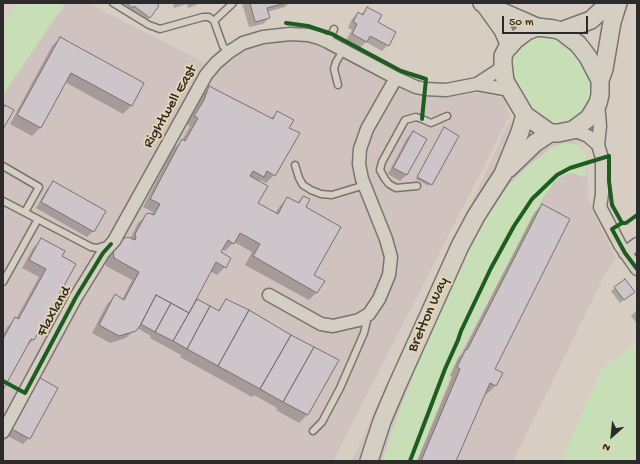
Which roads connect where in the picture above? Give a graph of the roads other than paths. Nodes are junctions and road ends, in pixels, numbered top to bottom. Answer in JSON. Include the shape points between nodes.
{"nodes":[{"id":1,"x":113,"y":3,"type":"edge"},
{"id":2,"x":233,"y":3,"type":"edge"},
{"id":3,"x":483,"y":3,"type":"edge"},
{"id":4,"x":609,"y":3,"type":"edge"},
{"id":5,"x":618,"y":3,"type":"edge"},
{"id":6,"x":214,"y":21,"type":"junction"},
{"id":7,"x":537,"y":27,"type":"junction"},
{"id":8,"x":334,"y":29,"type":"dead end"},
{"id":9,"x":561,"y":31,"type":"junction"},
{"id":10,"x":328,"y":42,"type":"junction"},
{"id":11,"x":510,"y":46,"type":"junction"},
{"id":12,"x":344,"y":49,"type":"junction"},
{"id":13,"x":229,"y":52,"type":"junction"},
{"id":14,"x":503,"y":67,"type":"junction"},
{"id":15,"x":396,"y":78,"type":"junction"},
{"id":16,"x":600,"y":80,"type":"junction"},
{"id":17,"x":476,"y":84,"type":"junction"},
{"id":18,"x":338,"y":85,"type":"dead end"},
{"id":19,"x":510,"y":90,"type":"junction"},
{"id":20,"x":598,"y":103,"type":"junction"},
{"id":21,"x":525,"y":115,"type":"junction"},
{"id":22,"x":447,"y":116,"type":"dead end"},
{"id":23,"x":574,"y":130,"type":"junction"},
{"id":24,"x":550,"y":133,"type":"junction"},
{"id":25,"x":598,"y":145,"type":"junction"},
{"id":26,"x":294,"y":165,"type":"dead end"},
{"id":27,"x":3,"y":166,"type":"edge"},
{"id":28,"x":503,"y":174,"type":"junction"},
{"id":29,"x":365,"y":185,"type":"junction"},
{"id":30,"x":416,"y":186,"type":"dead end"},
{"id":31,"x":3,"y":201,"type":"edge"},
{"id":32,"x":25,"y":212,"type":"junction"},
{"id":33,"x":38,"y":219,"type":"junction"},
{"id":34,"x":110,"y":244,"type":"junction"},
{"id":35,"x":637,"y":244,"type":"edge"},
{"id":36,"x":625,"y":253,"type":"junction"},
{"id":37,"x":637,"y":269,"type":"edge"},
{"id":38,"x":3,"y":282,"type":"edge"},
{"id":39,"x":269,"y":295,"type":"dead end"},
{"id":40,"x":369,"y":314,"type":"junction"},
{"id":41,"x":313,"y":431,"type":"dead end"},
{"id":42,"x":3,"y":432,"type":"edge"},
{"id":43,"x":369,"y":461,"type":"edge"}],
"edges":[{"from":1,"to":6,"type":"lane","via":[[160,29],[203,17]]},
{"from":2,"to":6,"type":"lane"},
{"from":3,"to":7,"type":"street"},
{"from":3,"to":11,"type":"street","via":[[503,30]]},
{"from":4,"to":9,"type":"street","via":[[592,20]]},
{"from":5,"to":16,"type":"street"},
{"from":6,"to":13,"type":"lane"},
{"from":7,"to":9,"type":"street"},
{"from":7,"to":11,"type":"street","via":[[527,31]]},
{"from":8,"to":10,"type":"lane"},
{"from":9,"to":16,"type":"street","via":[[578,44]]},
{"from":10,"to":12,"type":"street","name":"Rightwell East"},
{"from":10,"to":13,"type":"street","name":"Rightwell East","via":[[308,35],[290,34],[263,37],[243,43]]},
{"from":11,"to":14,"type":"street","via":[[503,56]]},
{"from":12,"to":15,"type":"street","name":"Rightwell East"},
{"from":12,"to":18,"type":"lane","via":[[334,69]]},
{"from":13,"to":34,"type":"street","name":"Rightwell East","via":[[206,75],[120,231]]},
{"from":14,"to":17,"type":"street","name":"Rightwell East"},
{"from":14,"to":19,"type":"street","via":[[505,81]]},
{"from":15,"to":17,"type":"street","name":"Rightwell East","via":[[425,89],[446,90]]},
{"from":15,"to":29,"type":"street","via":[[367,129],[360,149],[359,164]]},
{"from":16,"to":20,"type":"street"},
{"from":17,"to":19,"type":"street","name":"Rightwell East"},
{"from":19,"to":21,"type":"street"},
{"from":20,"to":23,"type":"street","via":[[589,118]]},
{"from":20,"to":25,"type":"street"},
{"from":21,"to":24,"type":"street"},
{"from":21,"to":28,"type":"street","name":"Bretton Way"},
{"from":22,"to":30,"type":"lane","via":[[432,123],[416,117],[405,120],[382,162],[380,170],[385,179],[396,188]]},
{"from":23,"to":24,"type":"street"},
{"from":23,"to":25,"type":"street","via":[[588,136]]},
{"from":24,"to":28,"type":"street","name":"Bretton Way","via":[[535,143]]},
{"from":25,"to":36,"type":"street","via":[[602,158],[600,207]]},
{"from":26,"to":29,"type":"lane","via":[[304,185],[321,194],[332,194]]},
{"from":27,"to":32,"type":"lane","via":[[39,187]]},
{"from":28,"to":43,"type":"street","name":"Bretton Way","via":[[460,246],[382,421]]},
{"from":29,"to":40,"type":"street","via":[[391,257],[388,275]]},
{"from":31,"to":32,"type":"lane"},
{"from":32,"to":33,"type":"lane"},
{"from":33,"to":34,"type":"lane","via":[[91,247],[98,248]]},
{"from":33,"to":38,"type":"lane"},
{"from":34,"to":42,"type":"street","name":"Flaxland","via":[[76,297]]},
{"from":35,"to":36,"type":"street"},
{"from":36,"to":37,"type":"street"},
{"from":39,"to":40,"type":"street","via":[[321,324],[345,324]]},
{"from":40,"to":41,"type":"lane","via":[[364,333],[340,388],[322,422]]}]}
